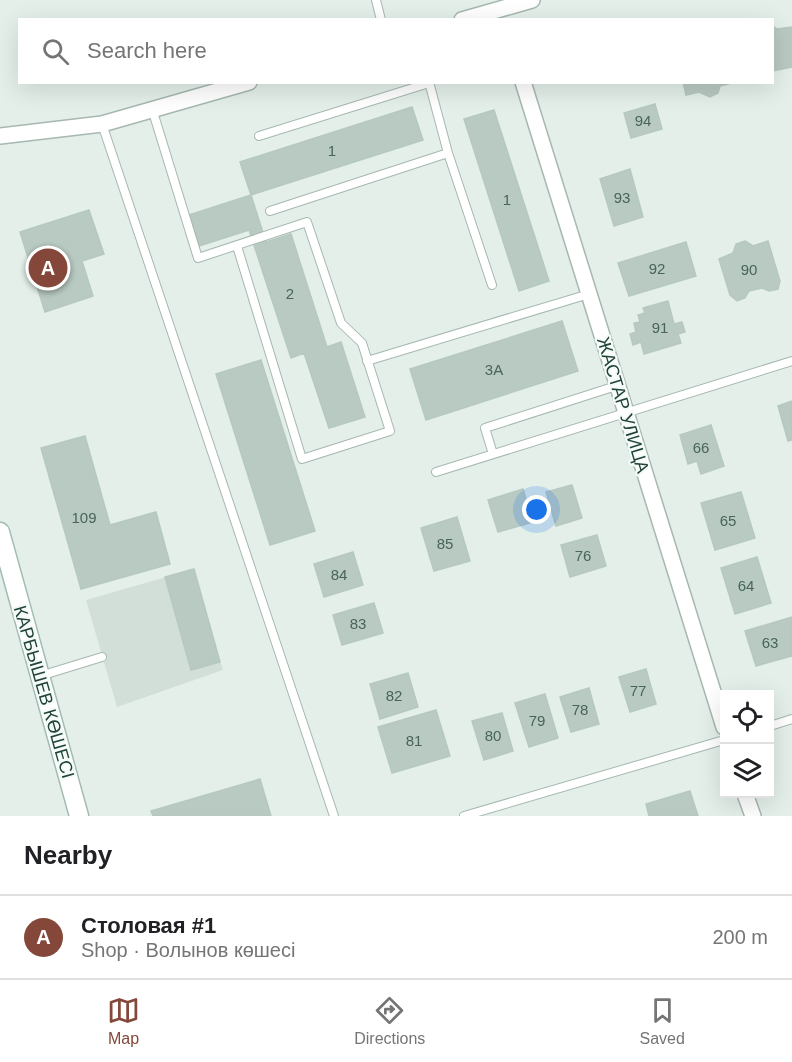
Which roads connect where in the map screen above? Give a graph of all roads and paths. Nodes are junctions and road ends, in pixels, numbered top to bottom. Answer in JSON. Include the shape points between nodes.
{"nodes":[{"id":1,"x":376,"y":0,"type":"edge"},
{"id":2,"x":532,"y":0,"type":"edge"},
{"id":3,"x":502,"y":14,"type":"edge"},
{"id":4,"x":380,"y":18,"type":"edge"},
{"id":5,"x":475,"y":18,"type":"edge"},
{"id":6,"x":243,"y":84,"type":"edge"},
{"id":7,"x":426,"y":84,"type":"edge"},
{"id":8,"x":429,"y":84,"type":"edge"},
{"id":9,"x":524,"y":84,"type":"edge"},
{"id":10,"x":153,"y":112,"type":"junction"},
{"id":11,"x":102,"y":124,"type":"junction"},
{"id":12,"x":0,"y":136,"type":"edge"},
{"id":13,"x":259,"y":136,"type":"dead end"},
{"id":14,"x":448,"y":153,"type":"junction"},
{"id":15,"x":270,"y":211,"type":"dead end"},
{"id":16,"x":237,"y":246,"type":"junction"},
{"id":17,"x":492,"y":285,"type":"dead end"},
{"id":18,"x":589,"y":294,"type":"junction"},
{"id":19,"x":367,"y":361,"type":"junction"},
{"id":20,"x":792,"y":361,"type":"edge"},
{"id":21,"x":616,"y":386,"type":"junction"},
{"id":22,"x":626,"y":413,"type":"junction"},
{"id":23,"x":493,"y":454,"type":"junction"},
{"id":24,"x":436,"y":472,"type":"dead end"},
{"id":25,"x":0,"y":532,"type":"edge"},
{"id":26,"x":102,"y":657,"type":"dead end"},
{"id":27,"x":39,"y":676,"type":"junction"},
{"id":28,"x":720,"y":714,"type":"edge"},
{"id":29,"x":792,"y":719,"type":"edge"},
{"id":30,"x":774,"y":725,"type":"edge"},
{"id":31,"x":720,"y":741,"type":"edge"},
{"id":32,"x":747,"y":798,"type":"edge"},
{"id":33,"x":78,"y":816,"type":"edge"},
{"id":34,"x":334,"y":816,"type":"edge"},
{"id":35,"x":464,"y":816,"type":"edge"},
{"id":36,"x":753,"y":816,"type":"edge"}],
"edges":[{"from":1,"to":4,"type":"lane"},
{"from":2,"to":3,"type":"street"},
{"from":3,"to":5,"type":"street"},
{"from":6,"to":10,"type":"street"},
{"from":7,"to":13,"type":"lane"},
{"from":8,"to":14,"type":"lane"},
{"from":9,"to":18,"type":"street","name":"ЖАСТАР УЛИЦА"},
{"from":10,"to":11,"type":"street"},
{"from":10,"to":16,"type":"lane","via":[[198,258]]},
{"from":11,"to":12,"type":"street"},
{"from":11,"to":34,"type":"lane"},
{"from":14,"to":15,"type":"lane"},
{"from":14,"to":17,"type":"lane"},
{"from":16,"to":19,"type":"lane","via":[[308,222],[341,323],[362,343]]},
{"from":16,"to":19,"type":"lane","via":[[302,459],[390,431]]},
{"from":18,"to":19,"type":"lane"},
{"from":18,"to":21,"type":"street","name":"ЖАСТАР УЛИЦА"},
{"from":20,"to":22,"type":"lane"},
{"from":21,"to":22,"type":"street","name":"ЖАСТАР УЛИЦА"},
{"from":21,"to":23,"type":"lane","via":[[485,428]]},
{"from":22,"to":23,"type":"lane"},
{"from":22,"to":28,"type":"street","name":"ЖАСТАР УЛИЦА"},
{"from":23,"to":24,"type":"lane"},
{"from":25,"to":27,"type":"main road","name":"КАРБЫШЕВ КӨШЕСІ"},
{"from":26,"to":27,"type":"lane"},
{"from":27,"to":33,"type":"main road","name":"КАРБЫШЕВ КӨШЕСІ"},
{"from":29,"to":30,"type":"lane"},
{"from":31,"to":35,"type":"lane"},
{"from":32,"to":36,"type":"street"}]}
